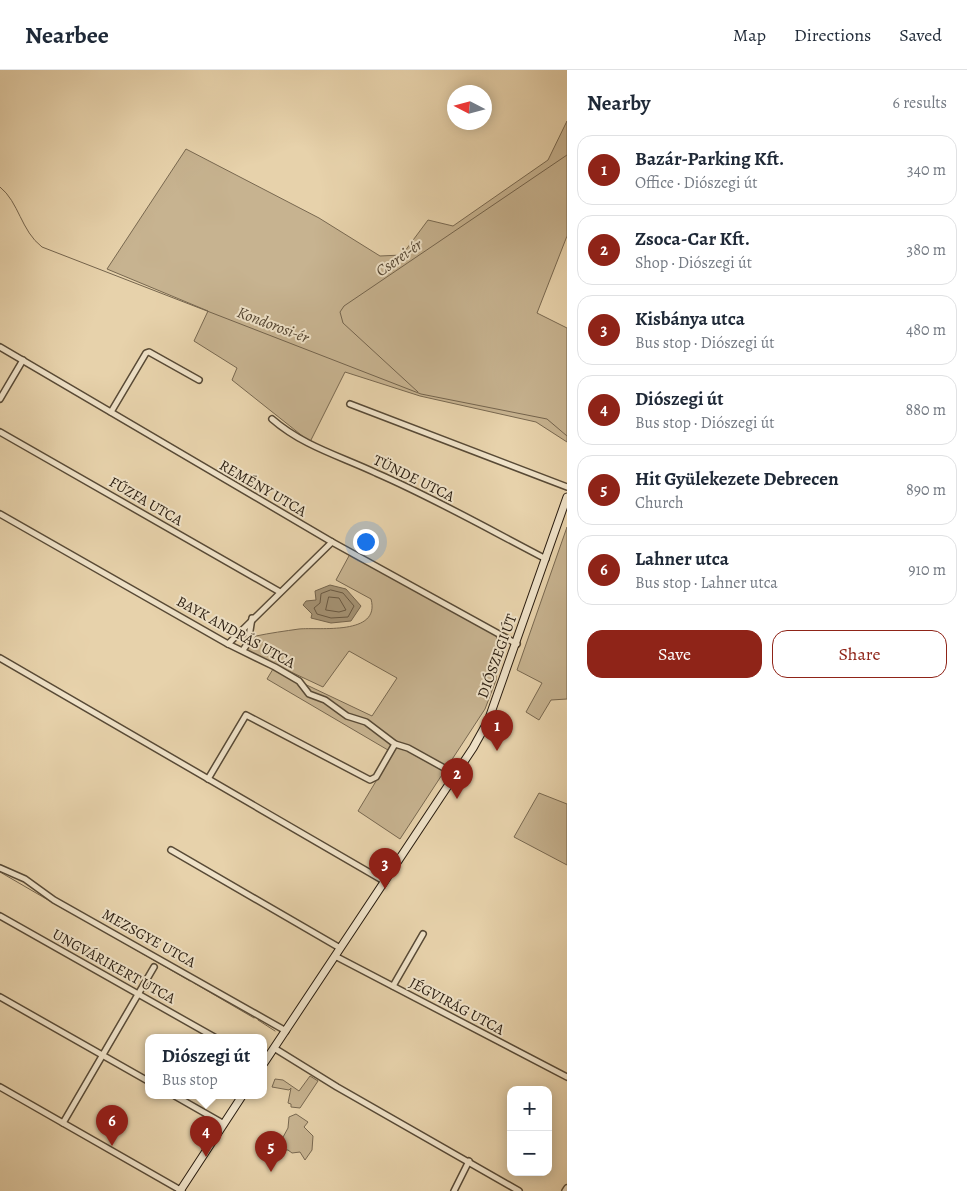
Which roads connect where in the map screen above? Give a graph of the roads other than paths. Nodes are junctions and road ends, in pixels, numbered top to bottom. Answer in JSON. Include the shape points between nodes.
{"nodes":[{"id":1,"x":0,"y":346,"type":"edge"},
{"id":2,"x":23,"y":360,"type":"junction"},
{"id":3,"x":199,"y":380,"type":"dead end"},
{"id":4,"x":0,"y":399,"type":"edge"},
{"id":5,"x":350,"y":404,"type":"dead end"},
{"id":6,"x":111,"y":412,"type":"junction"},
{"id":7,"x":272,"y":419,"type":"dead end"},
{"id":8,"x":0,"y":432,"type":"edge"},
{"id":9,"x":567,"y":486,"type":"edge"},
{"id":10,"x":567,"y":497,"type":"edge"},
{"id":11,"x":0,"y":514,"type":"edge"},
{"id":12,"x":332,"y":542,"type":"junction"},
{"id":13,"x":546,"y":559,"type":"junction"},
{"id":14,"x":280,"y":592,"type":"junction"},
{"id":15,"x":252,"y":618,"type":"junction"},
{"id":16,"x":228,"y":644,"type":"junction"},
{"id":17,"x":517,"y":644,"type":"junction"},
{"id":18,"x":244,"y":650,"type":"junction"},
{"id":19,"x":0,"y":658,"type":"edge"},
{"id":20,"x":394,"y":744,"type":"junction"},
{"id":21,"x":455,"y":774,"type":"junction"},
{"id":22,"x":208,"y":779,"type":"junction"},
{"id":23,"x":171,"y":850,"type":"dead end"},
{"id":24,"x":0,"y":868,"type":"edge"},
{"id":25,"x":384,"y":881,"type":"junction"},
{"id":26,"x":0,"y":916,"type":"edge"},
{"id":27,"x":423,"y":934,"type":"dead end"},
{"id":28,"x":340,"y":948,"type":"junction"},
{"id":29,"x":334,"y":956,"type":"junction"},
{"id":30,"x":154,"y":967,"type":"dead end"},
{"id":31,"x":393,"y":986,"type":"junction"},
{"id":32,"x":138,"y":994,"type":"junction"},
{"id":33,"x":0,"y":997,"type":"edge"},
{"id":34,"x":286,"y":1031,"type":"junction"},
{"id":35,"x":209,"y":1034,"type":"edge"},
{"id":36,"x":274,"y":1048,"type":"junction"},
{"id":37,"x":102,"y":1055,"type":"junction"},
{"id":38,"x":267,"y":1058,"type":"edge"},
{"id":39,"x":567,"y":1078,"type":"edge"},
{"id":40,"x":145,"y":1079,"type":"edge"},
{"id":41,"x":0,"y":1087,"type":"edge"},
{"id":42,"x":180,"y":1099,"type":"edge"},
{"id":43,"x":240,"y":1099,"type":"edge"},
{"id":44,"x":63,"y":1123,"type":"junction"},
{"id":45,"x":224,"y":1124,"type":"junction"},
{"id":46,"x":469,"y":1161,"type":"junction"},
{"id":47,"x":181,"y":1191,"type":"edge"},
{"id":48,"x":454,"y":1191,"type":"edge"},
{"id":49,"x":519,"y":1191,"type":"edge"}],
"edges":[{"from":1,"to":2,"type":"street","name":"REMÉNY UTCA"},
{"from":2,"to":4,"type":"street"},
{"from":2,"to":6,"type":"street","name":"REMÉNY UTCA"},
{"from":3,"to":6,"type":"street","via":[[146,353]]},
{"from":5,"to":9,"type":"street"},
{"from":6,"to":12,"type":"street","name":"REMÉNY UTCA"},
{"from":7,"to":13,"type":"street","name":"TÜNDE UTCA","via":[[307,445],[377,473]]},
{"from":8,"to":14,"type":"street","name":"FŰZFA UTCA"},
{"from":10,"to":13,"type":"main road","name":"DIÓSZEGI ÚT"},
{"from":11,"to":16,"type":"street","name":"BAYK ANDRÁS UTCA"},
{"from":12,"to":14,"type":"street"},
{"from":12,"to":17,"type":"street","name":"REMÉNY UTCA"},
{"from":13,"to":17,"type":"main road","name":"DIÓSZEGI ÚT"},
{"from":14,"to":15,"type":"street"},
{"from":15,"to":16,"type":"street"},
{"from":15,"to":18,"type":"street"},
{"from":16,"to":18,"type":"street","name":"BAYK ANDRÁS UTCA"},
{"from":17,"to":21,"type":"main road","name":"DIÓSZEGI ÚT","via":[[488,721]]},
{"from":18,"to":20,"type":"street","name":"BAYK ANDRÁS UTCA","via":[[299,681],[309,694],[325,700],[347,716],[366,722]]},
{"from":19,"to":22,"type":"street"},
{"from":20,"to":21,"type":"street","name":"BAYK ANDRÁS UTCA","via":[[408,748]]},
{"from":20,"to":22,"type":"street","via":[[376,778],[368,779],[248,714]]},
{"from":21,"to":25,"type":"main road","name":"DIÓSZEGI ÚT"},
{"from":22,"to":25,"type":"street"},
{"from":23,"to":28,"type":"street"},
{"from":24,"to":34,"type":"street","name":"MEZSGYE UTCA","via":[[25,879],[54,900]]},
{"from":25,"to":28,"type":"main road","name":"DIÓSZEGI ÚT"},
{"from":26,"to":32,"type":"street","name":"UNGVÁRIKERT UTCA"},
{"from":27,"to":31,"type":"street"},
{"from":28,"to":29,"type":"main road","name":"DIÓSZEGI ÚT"},
{"from":29,"to":31,"type":"street","name":"JÉGVIRÁG UTCA"},
{"from":29,"to":34,"type":"main road","name":"DIÓSZEGI ÚT"},
{"from":30,"to":32,"type":"street"},
{"from":31,"to":39,"type":"street","name":"JÉGVIRÁG UTCA"},
{"from":32,"to":35,"type":"street","name":"UNGVÁRIKERT UTCA"},
{"from":32,"to":37,"type":"street"},
{"from":33,"to":37,"type":"street"},
{"from":34,"to":36,"type":"main road","name":"DIÓSZEGI ÚT"},
{"from":36,"to":38,"type":"main road","name":"DIÓSZEGI ÚT"},
{"from":36,"to":46,"type":"street"},
{"from":37,"to":40,"type":"street"},
{"from":37,"to":44,"type":"street"},
{"from":41,"to":44,"type":"street"},
{"from":42,"to":45,"type":"street"},
{"from":43,"to":45,"type":"main road"},
{"from":44,"to":47,"type":"street"},
{"from":45,"to":47,"type":"main road"},
{"from":46,"to":48,"type":"street"},
{"from":46,"to":49,"type":"street"}]}
